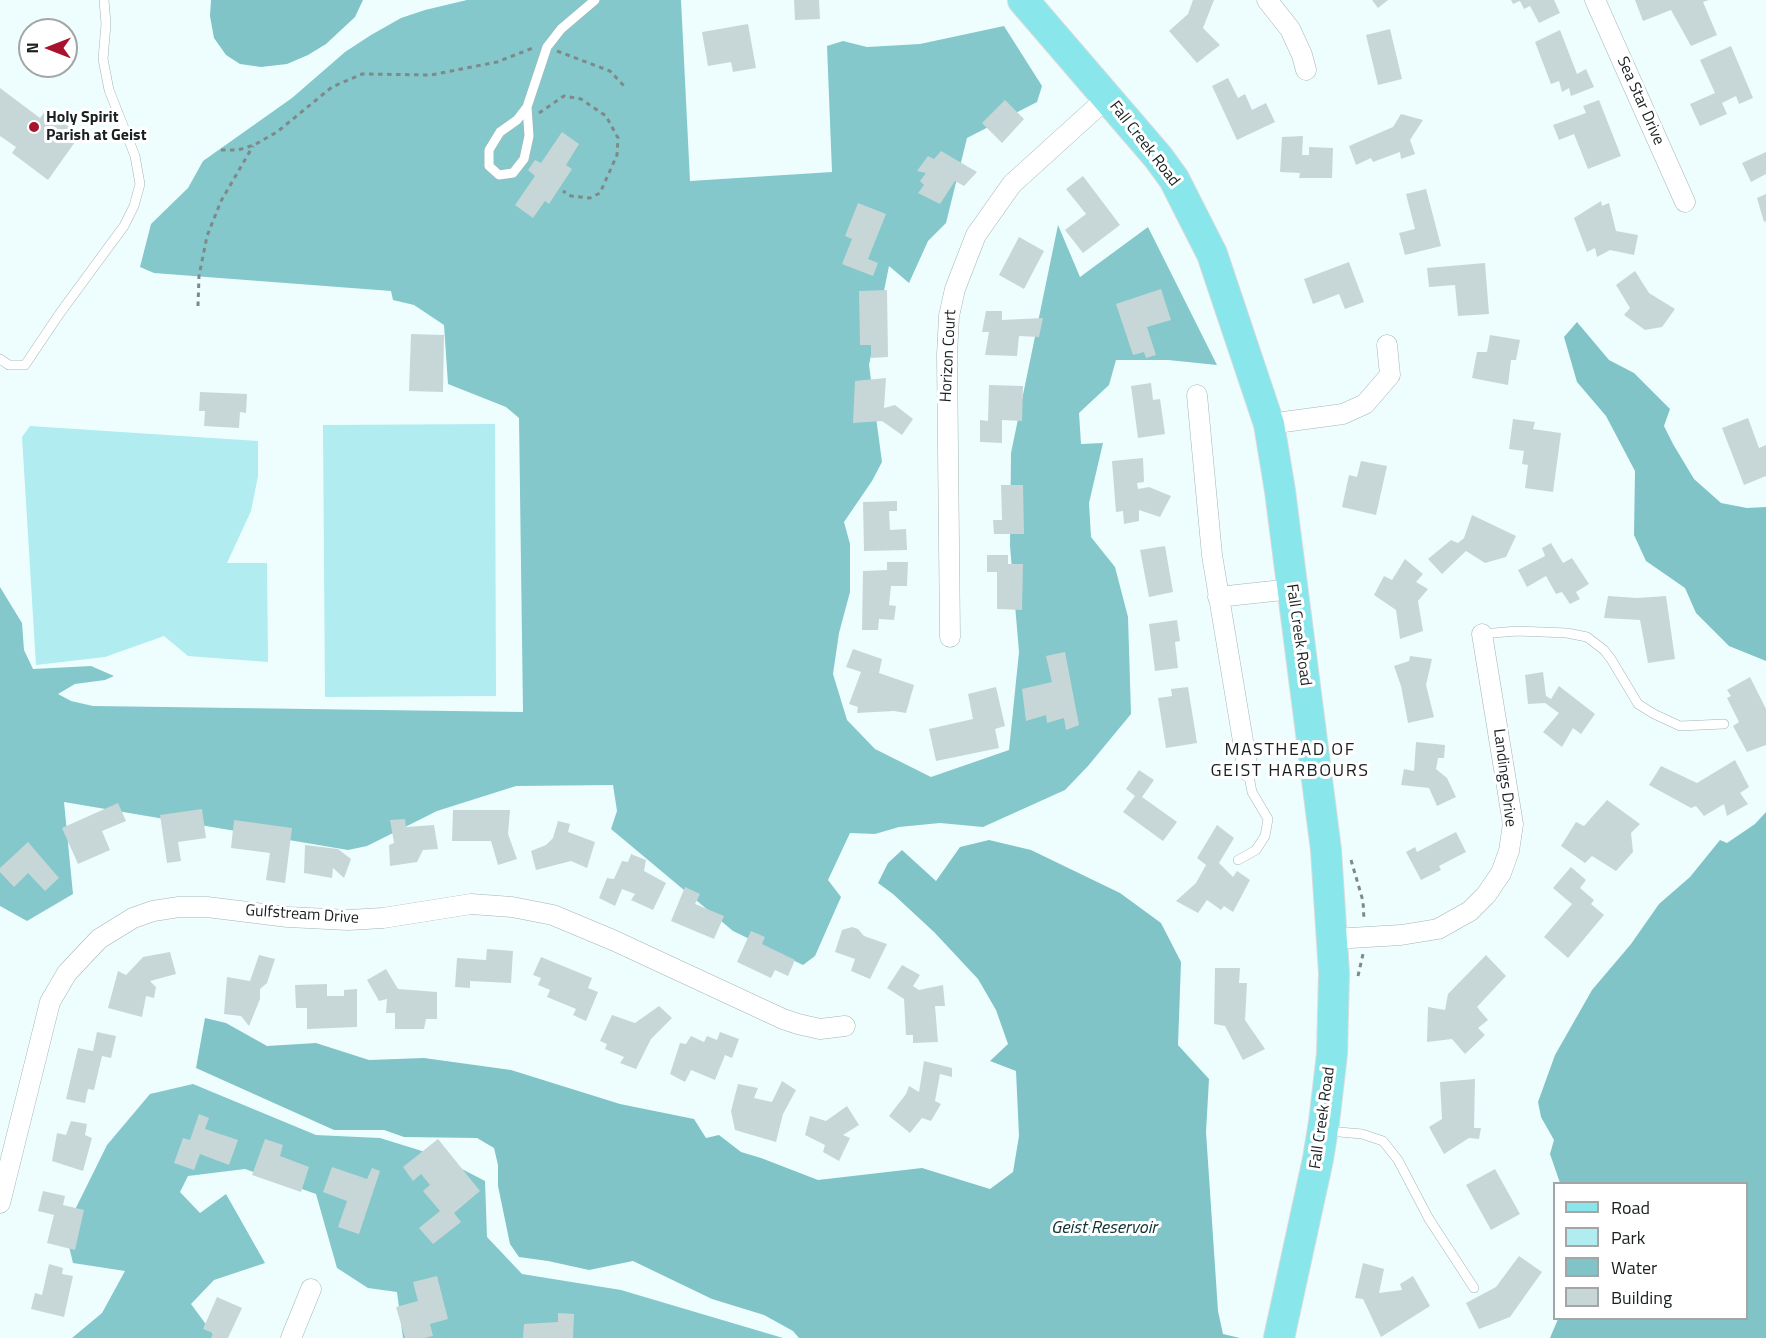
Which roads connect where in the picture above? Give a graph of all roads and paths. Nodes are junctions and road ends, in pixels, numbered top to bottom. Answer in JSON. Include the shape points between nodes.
{"nodes":[{"id":1,"x":104,"y":0,"type":"edge"},
{"id":2,"x":595,"y":0,"type":"edge"},
{"id":3,"x":1023,"y":0,"type":"edge"},
{"id":4,"x":1267,"y":0,"type":"edge"},
{"id":5,"x":1595,"y":0,"type":"edge"},
{"id":6,"x":547,"y":48,"type":"junction"},
{"id":7,"x":1306,"y":70,"type":"dead end"},
{"id":8,"x":626,"y":88,"type":"dead end"},
{"id":9,"x":1108,"y":97,"type":"junction"},
{"id":10,"x":527,"y":107,"type":"junction"},
{"id":11,"x":529,"y":122,"type":"junction"},
{"id":12,"x":254,"y":145,"type":"junction"},
{"id":13,"x":221,"y":150,"type":"dead end"},
{"id":14,"x":563,"y":191,"type":"dead end"},
{"id":15,"x":1685,"y":202,"type":"dead end"},
{"id":16,"x":198,"y":306,"type":"dead end"},
{"id":17,"x":1387,"y":345,"type":"dead end"},
{"id":18,"x":0,"y":359,"type":"edge"},
{"id":19,"x":1197,"y":395,"type":"dead end"},
{"id":20,"x":1269,"y":424,"type":"junction"},
{"id":21,"x":1292,"y":589,"type":"junction"},
{"id":22,"x":1218,"y":597,"type":"junction"},
{"id":23,"x":1482,"y":634,"type":"joint"},
{"id":24,"x":950,"y":637,"type":"dead end"},
{"id":25,"x":1724,"y":724,"type":"dead end"},
{"id":26,"x":1248,"y":771,"type":"joint"},
{"id":27,"x":1238,"y":860,"type":"dead end"},
{"id":28,"x":1333,"y":939,"type":"junction"},
{"id":29,"x":845,"y":1026,"type":"dead end"},
{"id":30,"x":1323,"y":1131,"type":"junction"},
{"id":31,"x":0,"y":1203,"type":"edge"},
{"id":32,"x":1474,"y":1288,"type":"dead end"},
{"id":33,"x":311,"y":1289,"type":"dead end"},
{"id":34,"x":1281,"y":1331,"type":"edge"},
{"id":35,"x":291,"y":1338,"type":"edge"}],
"edges":[{"from":1,"to":18,"type":"lane","via":[[103,59],[109,90],[135,156],[140,184],[137,195],[124,226],[25,365],[9,365]]},
{"from":2,"to":6,"type":"lane","via":[[561,29]]},
{"from":3,"to":9,"type":"main road","name":"Fall Creek Road"},
{"from":4,"to":7,"type":"street","via":[[1290,29]]},
{"from":5,"to":15,"type":"street","name":"Sea Star Drive"},
{"from":6,"to":8,"type":"path","via":[[610,71]]},
{"from":6,"to":10,"type":"lane"},
{"from":6,"to":12,"type":"path","via":[[431,75],[362,74],[332,87],[277,132]]},
{"from":9,"to":20,"type":"main road","name":"Fall Creek Road","via":[[1174,179],[1194,217],[1212,254]]},
{"from":9,"to":24,"type":"street","name":"Horizon Court","via":[[1012,184],[976,235],[955,289],[947,355]]},
{"from":10,"to":11,"type":"lane"},
{"from":10,"to":11,"type":"lane","via":[[500,132],[489,150],[489,166],[499,175],[513,173],[524,159]]},
{"from":11,"to":14,"type":"path","via":[[548,105],[564,96],[573,97],[606,116],[618,138],[617,154],[600,193],[590,198]]},
{"from":12,"to":13,"type":"path"},
{"from":12,"to":16,"type":"path","via":[[221,201],[207,236]]},
{"from":17,"to":20,"type":"street","via":[[1390,375],[1365,404],[1343,414]]},
{"from":19,"to":22,"type":"street"},
{"from":20,"to":21,"type":"main road","name":"Fall Creek Road"},
{"from":21,"to":22,"type":"street"},
{"from":21,"to":28,"type":"main road","name":"Fall Creek Road","via":[[1326,849]]},
{"from":22,"to":26,"type":"street"},
{"from":23,"to":25,"type":"lane","via":[[1517,631],[1587,637],[1611,658],[1638,704],[1680,726]]},
{"from":23,"to":28,"type":"street","name":"Landings Drive","via":[[1514,824],[1501,873],[1470,911],[1438,929]]},
{"from":26,"to":27,"type":"lane","via":[[1252,792],[1268,819],[1265,836],[1256,850]]},
{"from":28,"to":30,"type":"main road","name":"Fall Creek Road","via":[[1333,1031]]},
{"from":29,"to":31,"type":"street","name":"Gulfstream Drive","via":[[820,1029],[783,1019],[553,915],[512,907],[471,904],[348,920],[207,907],[153,911],[113,928],[99,939],[67,973],[50,1002]]},
{"from":30,"to":32,"type":"lane","via":[[1362,1134],[1383,1141]]},
{"from":30,"to":34,"type":"main road","name":"Fall Creek Road"},
{"from":33,"to":35,"type":"street"}]}
